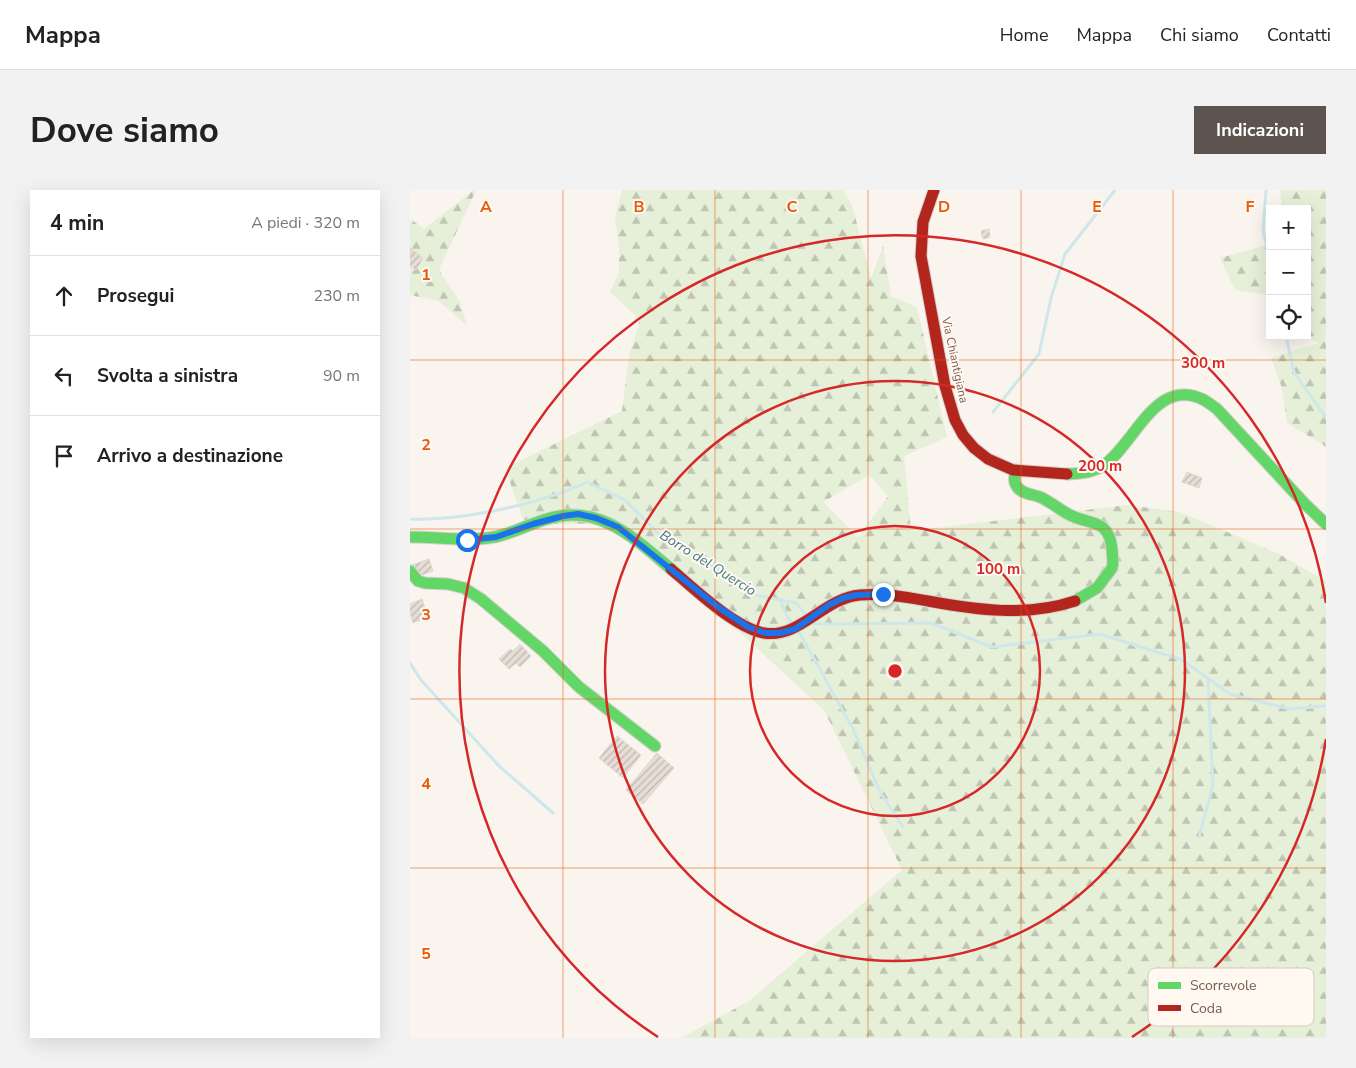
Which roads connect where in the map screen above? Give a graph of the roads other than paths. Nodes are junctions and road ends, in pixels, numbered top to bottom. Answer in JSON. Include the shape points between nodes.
{"nodes":[{"id":1,"x":934,"y":190,"type":"edge"},
{"id":2,"x":1016,"y":470,"type":"junction"},
{"id":3,"x":1326,"y":524,"type":"edge"},
{"id":4,"x":410,"y":536,"type":"edge"},
{"id":5,"x":410,"y":572,"type":"edge"},
{"id":6,"x":655,"y":746,"type":"dead end"}],
"edges":[{"from":1,"to":2,"type":"street","name":"Via Chiantigiana","via":[[924,215],[921,256],[947,401],[968,441],[986,458]]},
{"from":2,"to":3,"type":"street","name":"Via Chiantigiana","via":[[1070,474],[1100,468],[1126,446],[1156,405],[1182,394],[1201,399],[1218,409]]},
{"from":2,"to":4,"type":"street","via":[[1014,481],[1021,491],[1080,519],[1092,521],[1104,529],[1112,541],[1113,564],[1101,584],[1085,597],[1063,605],[1024,611],[883,594],[856,595],[829,605],[795,629],[765,633],[748,627],[718,607],[618,527],[596,518],[578,514],[563,516],[496,537],[467,540]]},
{"from":5,"to":6,"type":"street","via":[[418,581],[464,588],[482,599],[543,651],[579,688]]}]}
